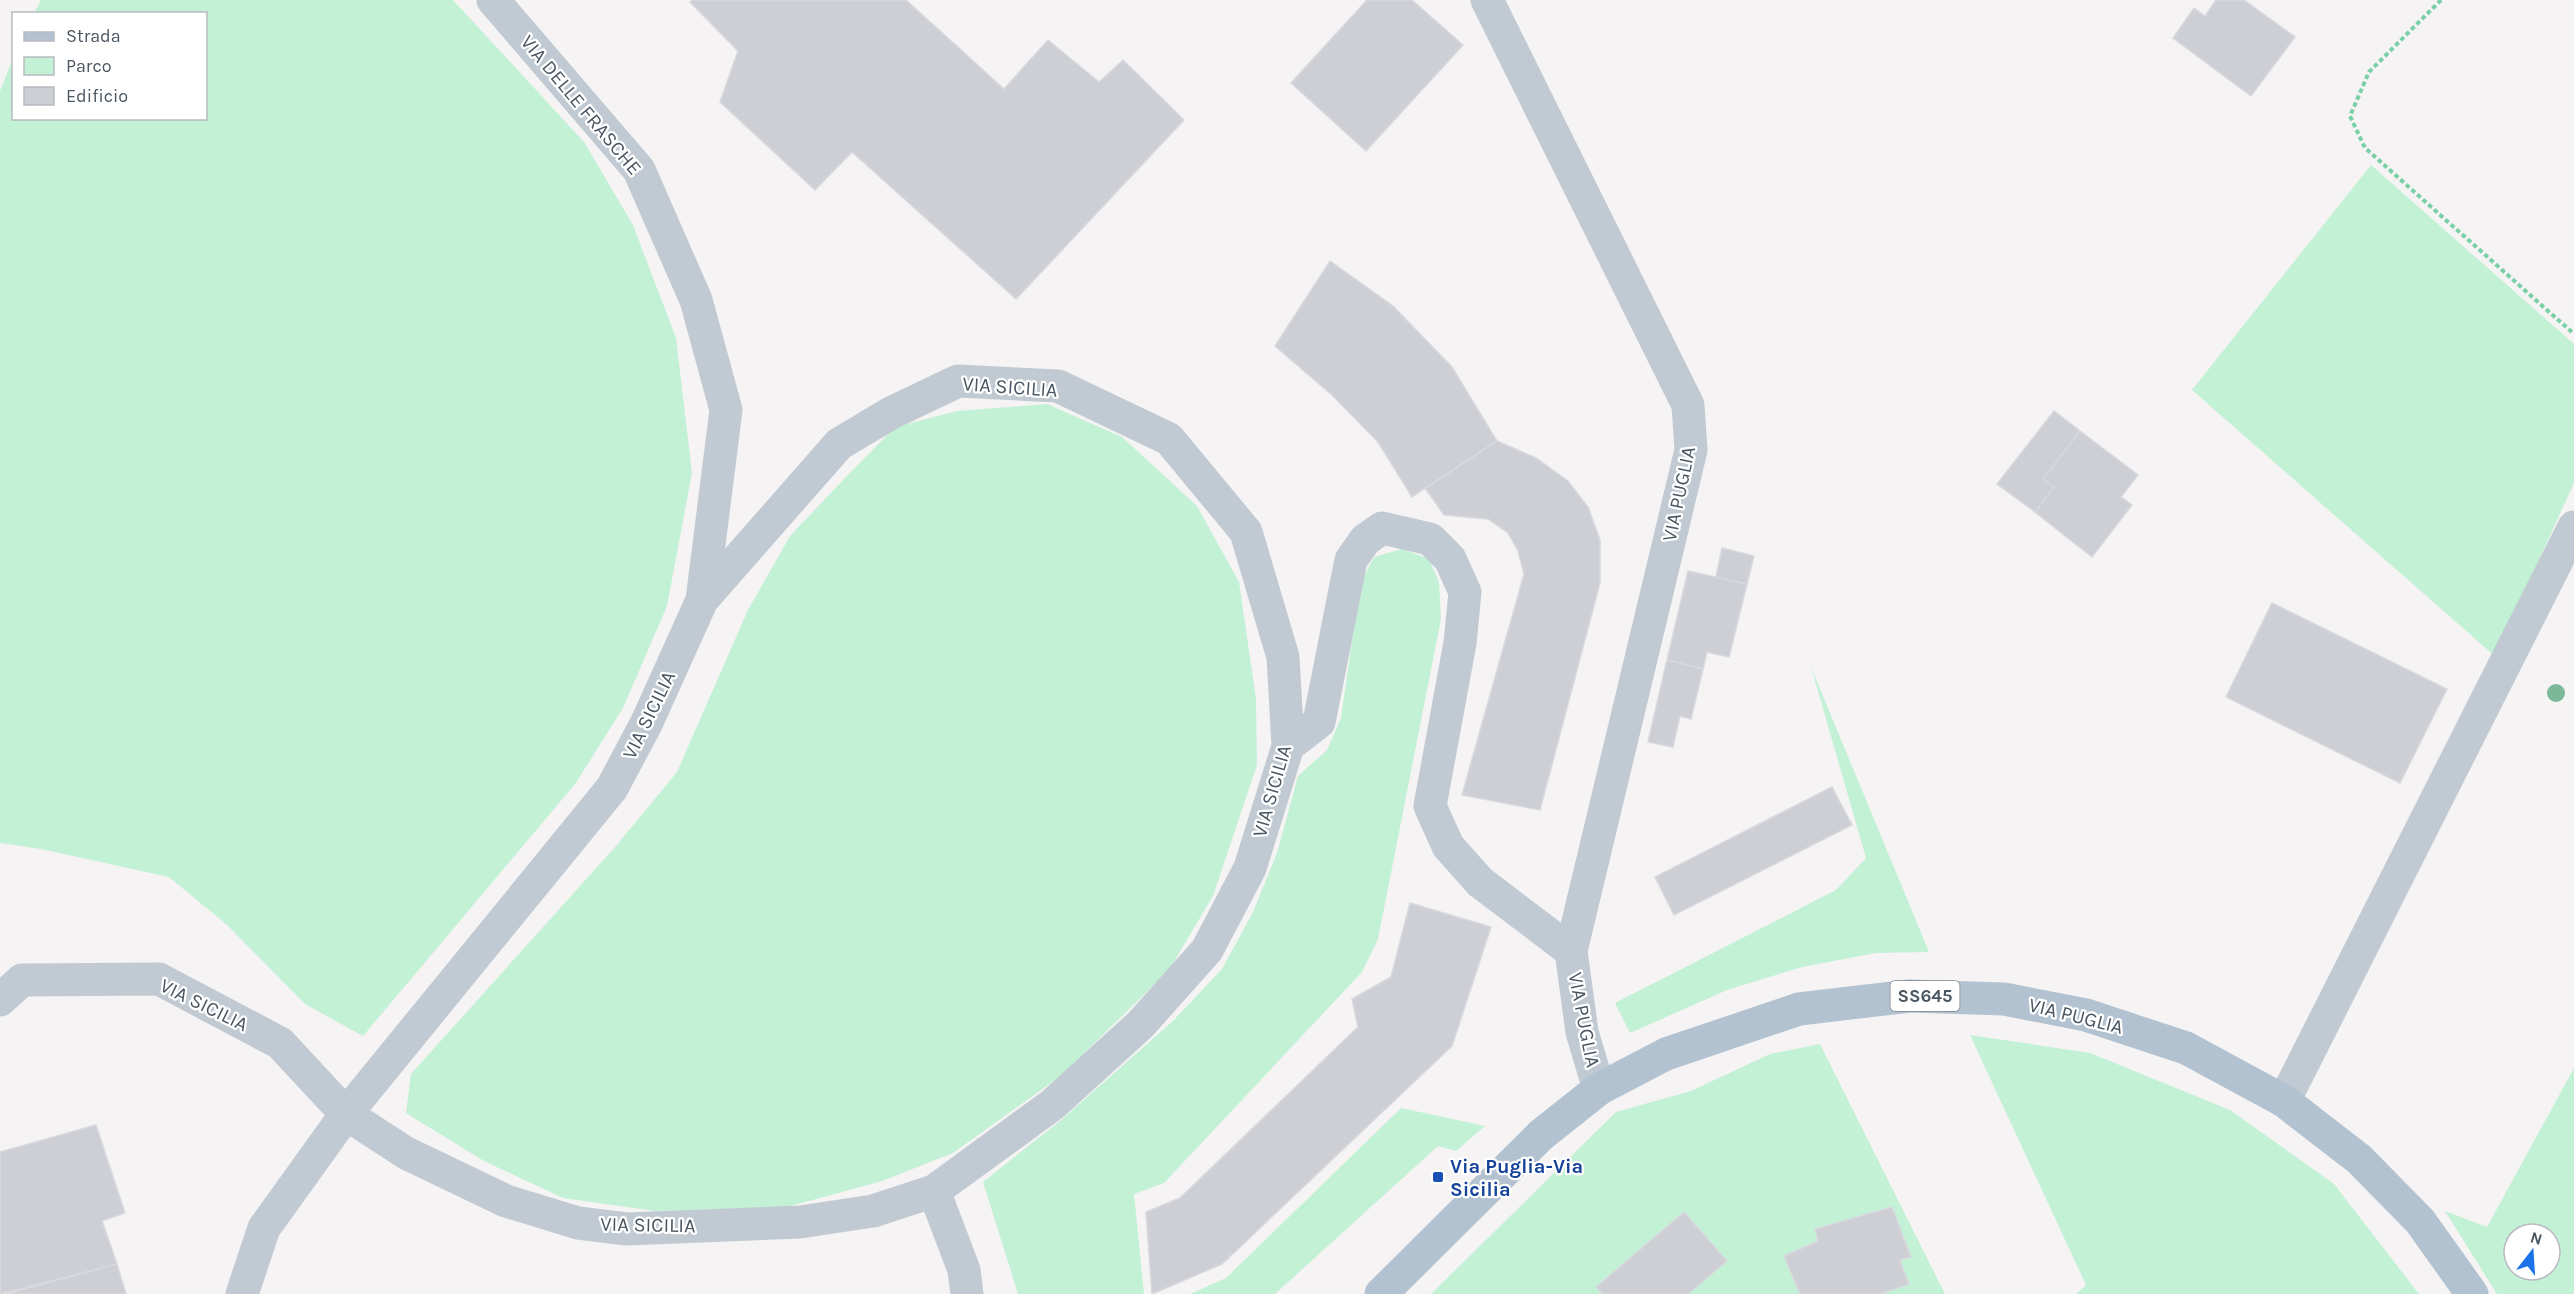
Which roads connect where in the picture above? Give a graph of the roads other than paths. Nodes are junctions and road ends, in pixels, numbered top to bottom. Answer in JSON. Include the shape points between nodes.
{"nodes":[{"id":1,"x":493,"y":0,"type":"edge"},
{"id":2,"x":1487,"y":0,"type":"edge"},
{"id":3,"x":2574,"y":527,"type":"edge"},
{"id":4,"x":702,"y":600,"type":"junction"},
{"id":5,"x":1288,"y":746,"type":"junction"},
{"id":6,"x":1571,"y":951,"type":"junction"},
{"id":7,"x":0,"y":1000,"type":"edge"},
{"id":8,"x":1599,"y":1089,"type":"junction"},
{"id":9,"x":2284,"y":1101,"type":"junction"},
{"id":10,"x":346,"y":1114,"type":"junction"},
{"id":11,"x":934,"y":1191,"type":"junction"},
{"id":12,"x":242,"y":1294,"type":"edge"},
{"id":13,"x":967,"y":1294,"type":"edge"},
{"id":14,"x":1381,"y":1294,"type":"edge"},
{"id":15,"x":2472,"y":1294,"type":"edge"}],
"edges":[{"from":1,"to":4,"type":"street","name":"VIA DELLE FRASCHE","via":[[639,170],[696,300],[726,410]]},
{"from":2,"to":6,"type":"street","name":"VIA PUGLIA","via":[[1688,405],[1691,450]]},
{"from":3,"to":9,"type":"street"},
{"from":4,"to":5,"type":"street","name":"VIA SICILIA","via":[[839,444],[891,412],[958,381],[1058,386],[1169,439],[1246,532],[1284,657]]},
{"from":4,"to":10,"type":"street","name":"VIA SICILIA","via":[[647,722],[612,788]]},
{"from":5,"to":6,"type":"street","name":"VIA PUGLIA","via":[[1319,722],[1351,560],[1365,540],[1383,528],[1430,539],[1450,559],[1465,592],[1460,644],[1430,806],[1448,846],[1480,882]]},
{"from":5,"to":11,"type":"street","name":"VIA SICILIA","via":[[1250,868],[1207,950],[1141,1024],[1052,1105]]},
{"from":6,"to":8,"type":"street","name":"VIA PUGLIA","via":[[1582,1032]]},
{"from":7,"to":10,"type":"street","name":"VIA SICILIA","via":[[22,980],[159,980],[280,1044]]},
{"from":8,"to":9,"type":"main road","name":"VIA PUGLIA","number":"SS645","via":[[1666,1054],[1799,1009],[1910,996],[2004,999],[2086,1015],[2186,1048]]},
{"from":8,"to":14,"type":"main road","name":"VIA PUGLIA","number":"SS645","via":[[1541,1135]]},
{"from":9,"to":15,"type":"main road","name":"VIA PUGLIA","number":"SS645","via":[[2359,1159],[2420,1221]]},
{"from":10,"to":11,"type":"street","name":"VIA SICILIA","via":[[406,1152],[506,1201],[578,1223],[627,1229],[800,1222],[873,1211]]},
{"from":10,"to":12,"type":"street","name":"VIA SICILIA","via":[[264,1228]]},
{"from":11,"to":13,"type":"street","via":[[964,1270]]}]}
